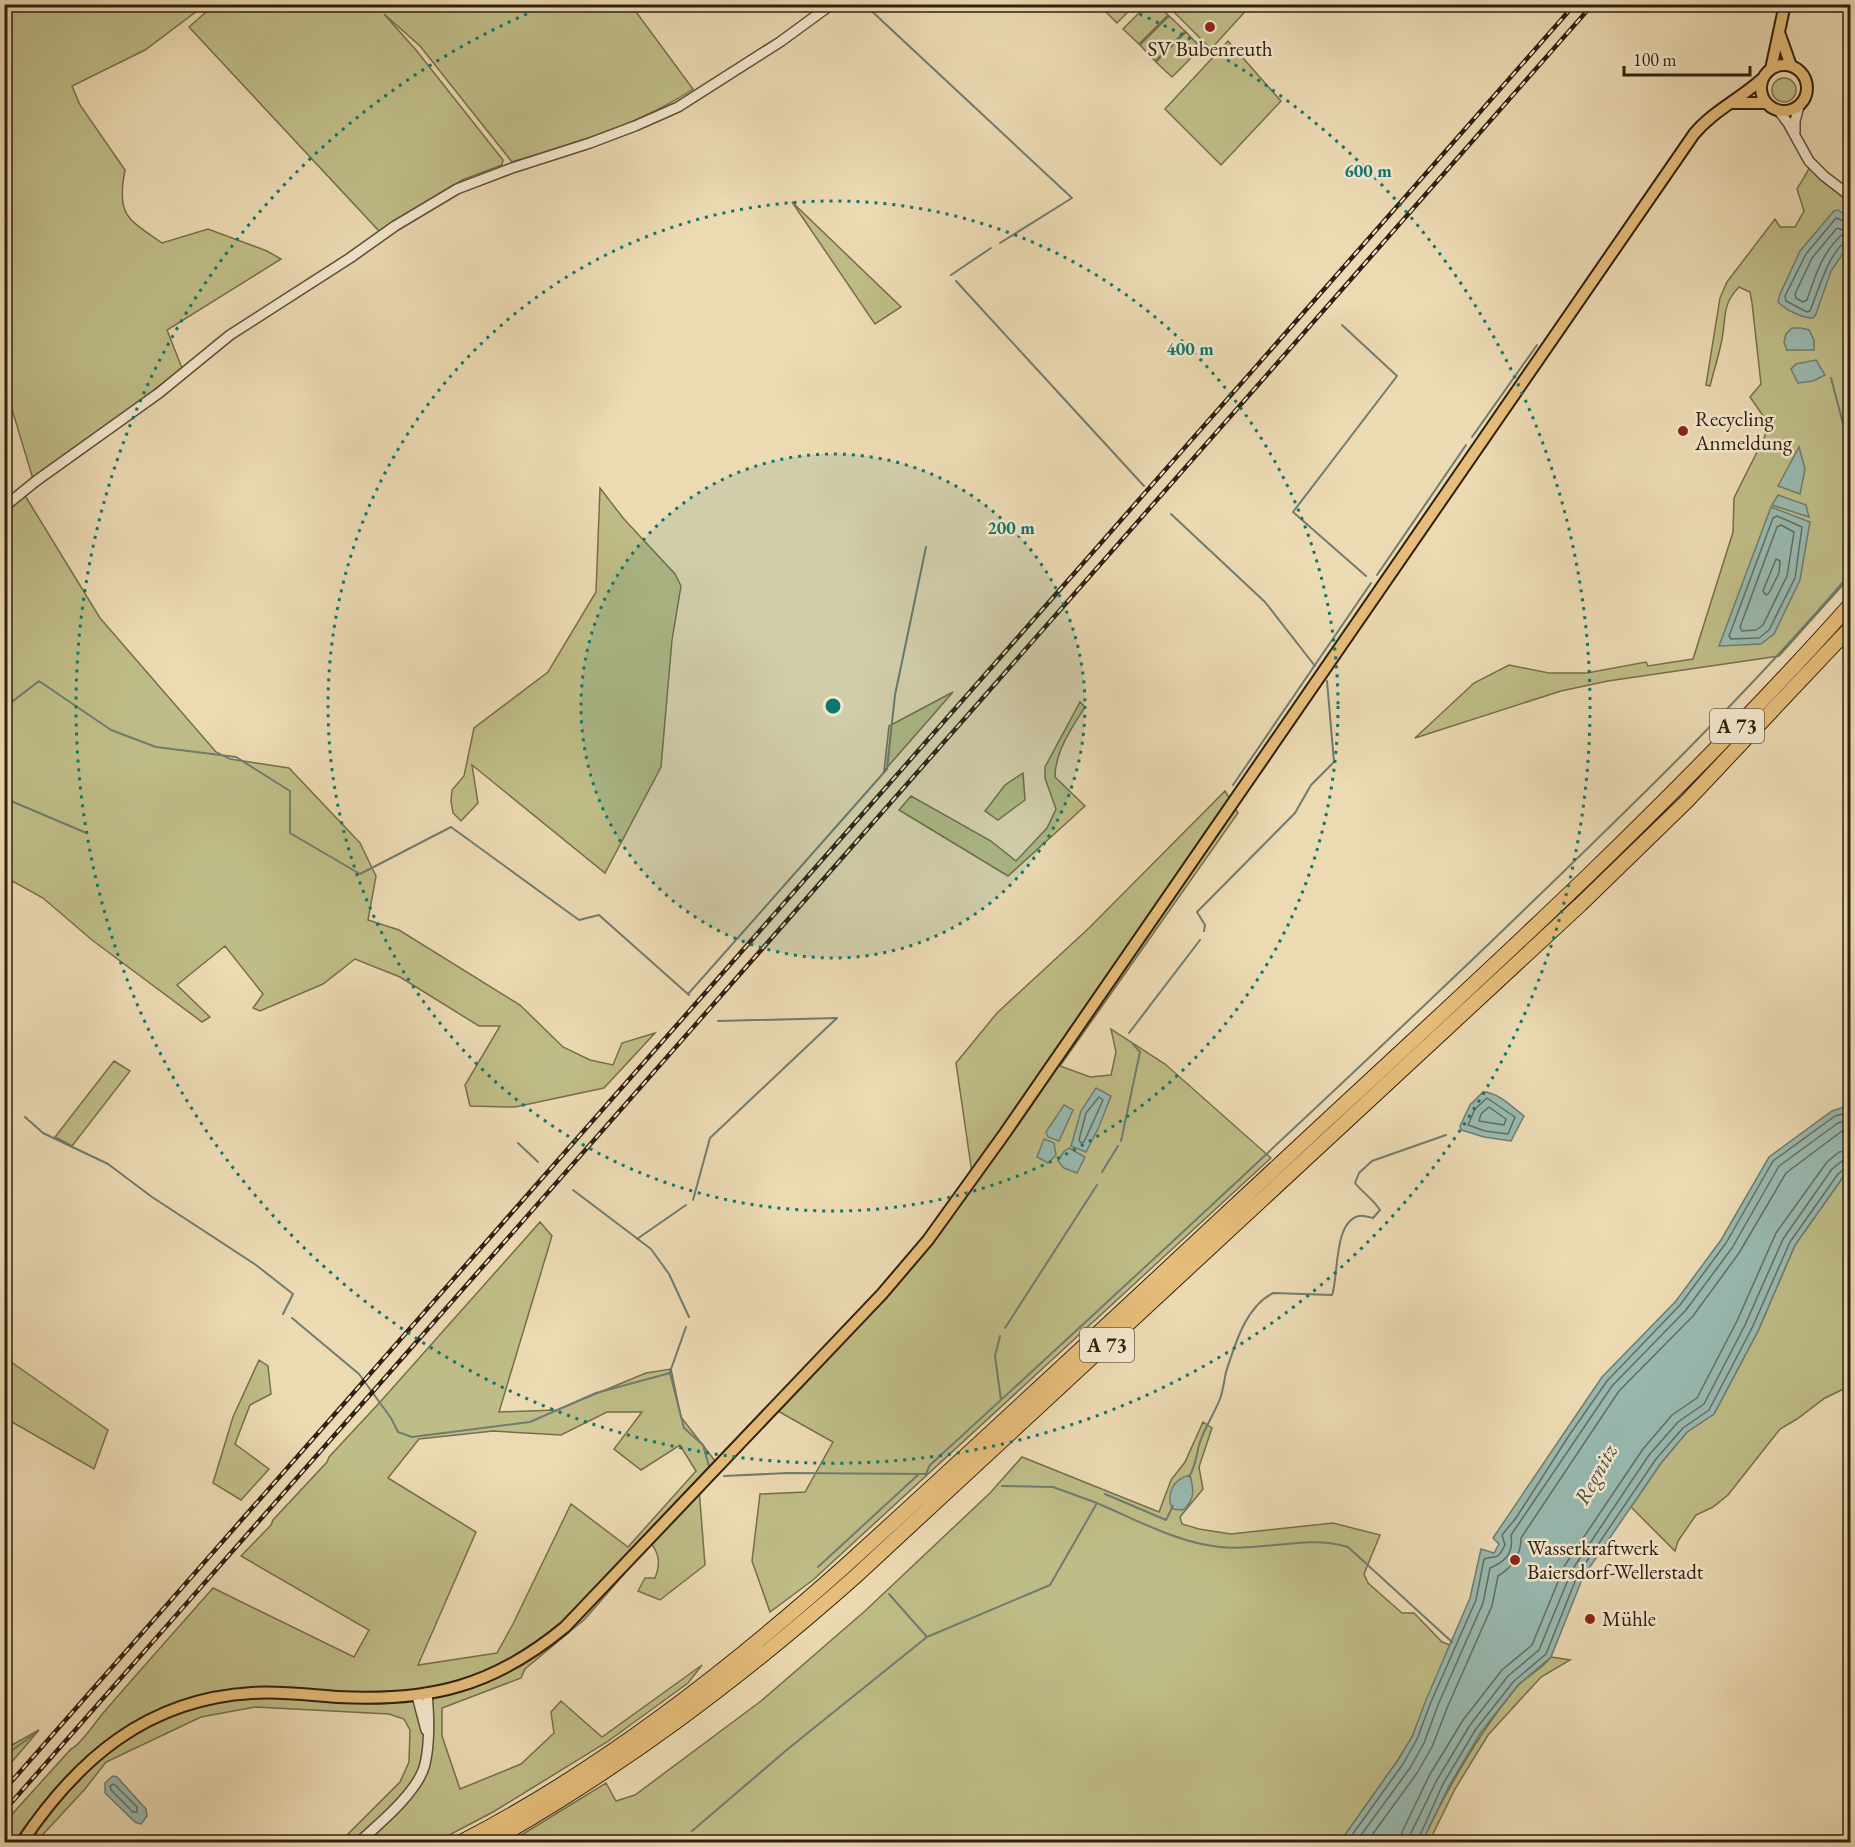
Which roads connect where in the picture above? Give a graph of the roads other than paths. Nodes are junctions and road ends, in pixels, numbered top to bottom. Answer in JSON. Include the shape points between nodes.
{"nodes":[{"id":1,"x":832,"y":4,"type":"edge"},
{"id":2,"x":1785,"y":4,"type":"edge"},
{"id":3,"x":1779,"y":30,"type":"junction"},
{"id":4,"x":1791,"y":66,"type":"junction"},
{"id":5,"x":1771,"y":69,"type":"junction"},
{"id":6,"x":1762,"y":79,"type":"junction"},
{"id":7,"x":1733,"y":103,"type":"junction"},
{"id":8,"x":1766,"y":103,"type":"junction"},
{"id":9,"x":1799,"y":106,"type":"junction"},
{"id":10,"x":1779,"y":111,"type":"junction"},
{"id":11,"x":1795,"y":134,"type":"junction"},
{"id":12,"x":1851,"y":196,"type":"edge"},
{"id":13,"x":4,"y":507,"type":"edge"},
{"id":14,"x":1851,"y":596,"type":"edge"},
{"id":15,"x":1851,"y":605,"type":"edge"},
{"id":16,"x":1847,"y":633,"type":"edge"},
{"id":17,"x":1820,"y":639,"type":"junction"},
{"id":18,"x":422,"y":1695,"type":"junction"},
{"id":19,"x":22,"y":1842,"type":"edge"},
{"id":20,"x":359,"y":1842,"type":"edge"},
{"id":21,"x":461,"y":1842,"type":"edge"},
{"id":22,"x":490,"y":1842,"type":"edge"}],
"edges":[{"from":1,"to":13,"type":"street","via":[[678,107],[590,143],[457,189],[413,215],[230,335],[159,393]]},
{"from":2,"to":3,"type":"main road"},
{"from":3,"to":4,"type":"main road"},
{"from":3,"to":5,"type":"main road"},
{"from":4,"to":5,"type":"main road"},
{"from":4,"to":9,"type":"main road","via":[[1806,80],[1807,94]]},
{"from":5,"to":6,"type":"main road"},
{"from":6,"to":7,"type":"main road"},
{"from":6,"to":8,"type":"main road"},
{"from":7,"to":8,"type":"main road"},
{"from":7,"to":18,"type":"main road","via":[[1712,115],[1694,134],[1038,1087],[928,1240],[882,1294],[566,1627],[500,1671]]},
{"from":8,"to":10,"type":"main road"},
{"from":9,"to":10,"type":"main road"},
{"from":9,"to":11,"type":"street"},
{"from":10,"to":11,"type":"street"},
{"from":11,"to":12,"type":"street","via":[[1816,169]]},
{"from":14,"to":17,"type":"highway"},
{"from":15,"to":17,"type":"highway","number":"A 73"},
{"from":16,"to":22,"type":"highway","number":"A 73","via":[[1687,801],[1572,913],[847,1584],[682,1719],[620,1763]]},
{"from":17,"to":21,"type":"highway","number":"A 73","via":[[1654,812],[1509,952],[811,1596],[650,1724],[560,1784]]},
{"from":18,"to":19,"type":"main road","via":[[373,1698],[252,1693],[185,1706],[126,1733],[96,1755],[51,1802]]},
{"from":18,"to":20,"type":"street","via":[[427,1732],[425,1765],[398,1804]]}]}
